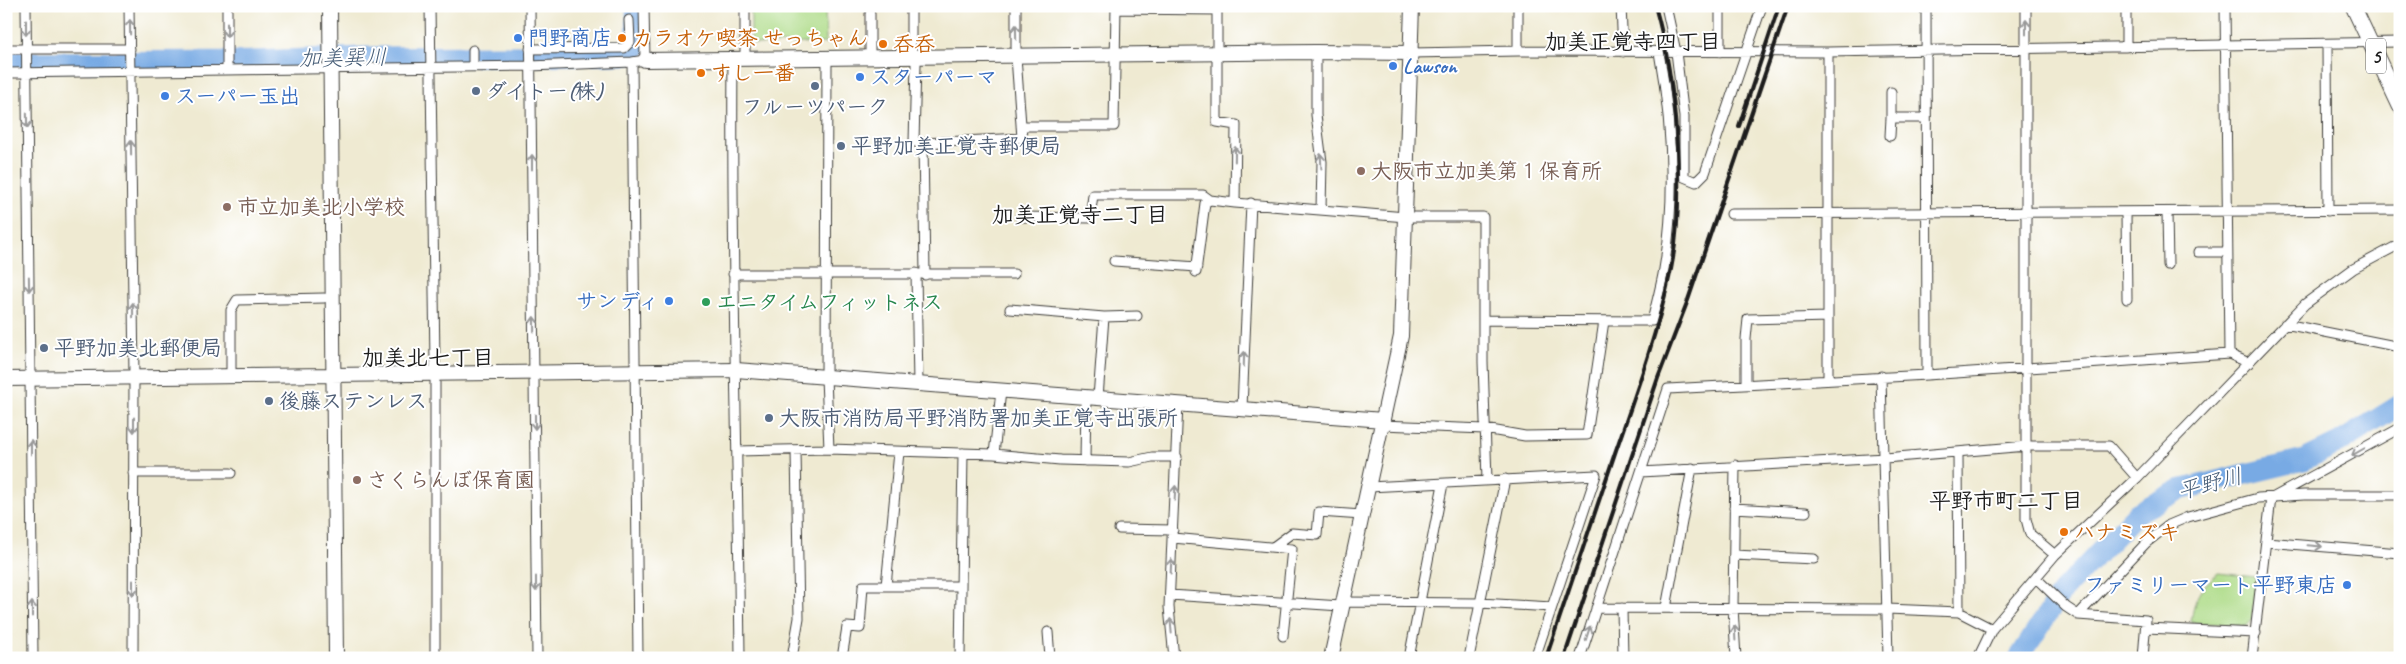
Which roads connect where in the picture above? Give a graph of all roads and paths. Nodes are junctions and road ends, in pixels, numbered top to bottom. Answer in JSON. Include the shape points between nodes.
{"nodes":[{"id":1,"x":26,"y":6,"type":"edge"},
{"id":2,"x":130,"y":6,"type":"edge"},
{"id":3,"x":227,"y":6,"type":"edge"},
{"id":4,"x":330,"y":6,"type":"edge"},
{"id":5,"x":430,"y":6,"type":"edge"},
{"id":6,"x":530,"y":6,"type":"edge"},
{"id":7,"x":644,"y":6,"type":"edge"},
{"id":8,"x":745,"y":6,"type":"edge"},
{"id":9,"x":911,"y":6,"type":"edge"},
{"id":10,"x":1016,"y":6,"type":"edge"},
{"id":11,"x":1412,"y":6,"type":"edge"},
{"id":12,"x":1518,"y":6,"type":"edge"},
{"id":13,"x":1621,"y":6,"type":"edge"},
{"id":14,"x":1666,"y":6,"type":"edge"},
{"id":15,"x":1720,"y":6,"type":"edge"},
{"id":16,"x":1762,"y":6,"type":"edge"},
{"id":17,"x":1926,"y":6,"type":"edge"},
{"id":18,"x":2026,"y":6,"type":"edge"},
{"id":19,"x":2126,"y":6,"type":"edge"},
{"id":20,"x":2225,"y":6,"type":"edge"},
{"id":21,"x":2353,"y":6,"type":"edge"},
{"id":22,"x":1116,"y":8,"type":"edge"},
{"id":23,"x":1217,"y":8,"type":"edge"},
{"id":24,"x":870,"y":14,"type":"dead end"},
{"id":25,"x":629,"y":20,"type":"dead end"},
{"id":26,"x":2400,"y":42,"type":"edge"},
{"id":27,"x":2327,"y":44,"type":"junction"},
{"id":28,"x":2370,"y":44,"type":"junction"},
{"id":29,"x":2225,"y":46,"type":"junction"},
{"id":30,"x":2126,"y":47,"type":"junction"},
{"id":31,"x":2026,"y":48,"type":"junction"},
{"id":32,"x":6,"y":49,"type":"edge"},
{"id":33,"x":130,"y":50,"type":"junction"},
{"id":34,"x":1518,"y":51,"type":"junction"},
{"id":35,"x":1926,"y":51,"type":"junction"},
{"id":36,"x":26,"y":52,"type":"junction"},
{"id":37,"x":1316,"y":52,"type":"junction"},
{"id":38,"x":1623,"y":52,"type":"junction"},
{"id":39,"x":1659,"y":52,"type":"junction"},
{"id":40,"x":1676,"y":52,"type":"junction"},
{"id":41,"x":1720,"y":52,"type":"junction"},
{"id":42,"x":1747,"y":52,"type":"junction"},
{"id":43,"x":1828,"y":52,"type":"junction"},
{"id":44,"x":1411,"y":53,"type":"junction"},
{"id":45,"x":1217,"y":54,"type":"junction"},
{"id":46,"x":595,"y":55,"type":"junction"},
{"id":47,"x":617,"y":55,"type":"junction"},
{"id":48,"x":1116,"y":55,"type":"junction"},
{"id":49,"x":530,"y":57,"type":"junction"},
{"id":50,"x":913,"y":57,"type":"junction"},
{"id":51,"x":1016,"y":57,"type":"junction"},
{"id":52,"x":739,"y":58,"type":"junction"},
{"id":53,"x":827,"y":58,"type":"junction"},
{"id":54,"x":870,"y":58,"type":"junction"},
{"id":55,"x":430,"y":60,"type":"junction"},
{"id":56,"x":639,"y":61,"type":"junction"},
{"id":57,"x":331,"y":62,"type":"junction"},
{"id":58,"x":227,"y":69,"type":"junction"},
{"id":59,"x":130,"y":70,"type":"junction"},
{"id":60,"x":6,"y":72,"type":"edge"},
{"id":61,"x":26,"y":72,"type":"junction"},
{"id":62,"x":1891,"y":92,"type":"dead end"},
{"id":63,"x":2400,"y":106,"type":"edge"},
{"id":64,"x":1891,"y":118,"type":"junction"},
{"id":65,"x":1926,"y":118,"type":"junction"},
{"id":66,"x":1021,"y":126,"type":"junction"},
{"id":67,"x":1890,"y":136,"type":"dead end"},
{"id":68,"x":923,"y":143,"type":"junction"},
{"id":69,"x":1210,"y":200,"type":"junction"},
{"id":70,"x":1235,"y":203,"type":"junction"},
{"id":71,"x":1251,"y":204,"type":"junction"},
{"id":72,"x":1321,"y":210,"type":"junction"},
{"id":73,"x":2400,"y":210,"type":"edge"},
{"id":74,"x":2328,"y":211,"type":"junction"},
{"id":75,"x":2226,"y":212,"type":"junction"},
{"id":76,"x":2026,"y":213,"type":"junction"},
{"id":77,"x":2126,"y":213,"type":"junction"},
{"id":78,"x":2167,"y":213,"type":"junction"},
{"id":79,"x":1731,"y":214,"type":"dead end"},
{"id":80,"x":1827,"y":214,"type":"junction"},
{"id":81,"x":1926,"y":215,"type":"junction"},
{"id":82,"x":1020,"y":217,"type":"dead end"},
{"id":83,"x":1406,"y":217,"type":"junction"},
{"id":84,"x":2400,"y":244,"type":"edge"},
{"id":85,"x":2198,"y":252,"type":"dead end"},
{"id":86,"x":2227,"y":252,"type":"junction"},
{"id":87,"x":1114,"y":261,"type":"dead end"},
{"id":88,"x":2168,"y":265,"type":"dead end"},
{"id":89,"x":733,"y":274,"type":"junction"},
{"id":90,"x":827,"y":274,"type":"junction"},
{"id":91,"x":921,"y":274,"type":"junction"},
{"id":92,"x":1014,"y":274,"type":"dead end"},
{"id":93,"x":324,"y":298,"type":"dead end"},
{"id":94,"x":2126,"y":299,"type":"dead end"},
{"id":95,"x":1010,"y":309,"type":"dead end"},
{"id":96,"x":1136,"y":316,"type":"dead end"},
{"id":97,"x":1104,"y":317,"type":"junction"},
{"id":98,"x":1828,"y":317,"type":"junction"},
{"id":99,"x":1484,"y":320,"type":"junction"},
{"id":100,"x":1604,"y":321,"type":"junction"},
{"id":101,"x":2285,"y":324,"type":"junction"},
{"id":102,"x":2400,"y":347,"type":"edge"},
{"id":103,"x":2229,"y":354,"type":"junction"},
{"id":104,"x":2248,"y":363,"type":"junction"},
{"id":105,"x":2027,"y":367,"type":"junction"},
{"id":106,"x":736,"y":370,"type":"junction"},
{"id":107,"x":635,"y":372,"type":"junction"},
{"id":108,"x":534,"y":373,"type":"junction"},
{"id":109,"x":435,"y":374,"type":"junction"},
{"id":110,"x":231,"y":375,"type":"junction"},
{"id":111,"x":332,"y":375,"type":"junction"},
{"id":112,"x":1927,"y":375,"type":"junction"},
{"id":113,"x":134,"y":376,"type":"junction"},
{"id":114,"x":1881,"y":376,"type":"junction"},
{"id":115,"x":30,"y":378,"type":"junction"},
{"id":116,"x":826,"y":378,"type":"junction"},
{"id":117,"x":1828,"y":378,"type":"junction"},
{"id":118,"x":6,"y":379,"type":"edge"},
{"id":119,"x":918,"y":384,"type":"junction"},
{"id":120,"x":1746,"y":384,"type":"junction"},
{"id":121,"x":1001,"y":391,"type":"junction"},
{"id":122,"x":1092,"y":397,"type":"junction"},
{"id":123,"x":1178,"y":404,"type":"junction"},
{"id":124,"x":1242,"y":408,"type":"junction"},
{"id":125,"x":1382,"y":422,"type":"junction"},
{"id":126,"x":2400,"y":428,"type":"edge"},
{"id":127,"x":1485,"y":429,"type":"junction"},
{"id":128,"x":2027,"y":446,"type":"junction"},
{"id":129,"x":829,"y":448,"type":"junction"},
{"id":130,"x":738,"y":451,"type":"junction"},
{"id":131,"x":796,"y":451,"type":"junction"},
{"id":132,"x":900,"y":452,"type":"junction"},
{"id":133,"x":1958,"y":452,"type":"junction"},
{"id":134,"x":963,"y":453,"type":"junction"},
{"id":135,"x":994,"y":454,"type":"junction"},
{"id":136,"x":1176,"y":456,"type":"junction"},
{"id":137,"x":1885,"y":458,"type":"junction"},
{"id":138,"x":1085,"y":460,"type":"junction"},
{"id":139,"x":1734,"y":465,"type":"junction"},
{"id":140,"x":1692,"y":468,"type":"junction"},
{"id":141,"x":1641,"y":472,"type":"junction"},
{"id":142,"x":133,"y":473,"type":"junction"},
{"id":143,"x":231,"y":473,"type":"dead end"},
{"id":144,"x":2137,"y":478,"type":"junction"},
{"id":145,"x":1505,"y":479,"type":"junction"},
{"id":146,"x":1487,"y":480,"type":"junction"},
{"id":147,"x":1444,"y":484,"type":"junction"},
{"id":148,"x":1369,"y":487,"type":"junction"},
{"id":149,"x":2400,"y":495,"type":"edge"},
{"id":150,"x":2271,"y":498,"type":"junction"},
{"id":151,"x":1734,"y":508,"type":"junction"},
{"id":152,"x":1806,"y":512,"type":"dead end"},
{"id":153,"x":1362,"y":515,"type":"junction"},
{"id":154,"x":1119,"y":529,"type":"dead end"},
{"id":155,"x":1173,"y":534,"type":"junction"},
{"id":156,"x":2266,"y":542,"type":"junction"},
{"id":157,"x":1273,"y":547,"type":"junction"},
{"id":158,"x":2400,"y":553,"type":"edge"},
{"id":159,"x":1734,"y":555,"type":"junction"},
{"id":160,"x":2055,"y":555,"type":"junction"},
{"id":161,"x":1814,"y":559,"type":"dead end"},
{"id":162,"x":2038,"y":581,"type":"junction"},
{"id":163,"x":886,"y":586,"type":"junction"},
{"id":164,"x":961,"y":586,"type":"junction"},
{"id":165,"x":1170,"y":595,"type":"junction"},
{"id":166,"x":1286,"y":602,"type":"junction"},
{"id":167,"x":1420,"y":602,"type":"junction"},
{"id":168,"x":1480,"y":603,"type":"junction"},
{"id":169,"x":1342,"y":604,"type":"junction"},
{"id":170,"x":1552,"y":606,"type":"junction"},
{"id":171,"x":1733,"y":607,"type":"junction"},
{"id":172,"x":1596,"y":608,"type":"junction"},
{"id":173,"x":1622,"y":608,"type":"junction"},
{"id":174,"x":1666,"y":608,"type":"junction"},
{"id":175,"x":1887,"y":609,"type":"junction"},
{"id":176,"x":1958,"y":612,"type":"junction"},
{"id":177,"x":2078,"y":615,"type":"junction"},
{"id":178,"x":2146,"y":628,"type":"junction"},
{"id":179,"x":1992,"y":629,"type":"junction"},
{"id":180,"x":1048,"y":632,"type":"dead end"},
{"id":181,"x":2256,"y":633,"type":"junction"},
{"id":182,"x":1283,"y":636,"type":"dead end"},
{"id":183,"x":32,"y":658,"type":"edge"},
{"id":184,"x":133,"y":658,"type":"edge"},
{"id":185,"x":336,"y":658,"type":"edge"},
{"id":186,"x":435,"y":658,"type":"edge"},
{"id":187,"x":537,"y":658,"type":"edge"},
{"id":188,"x":638,"y":658,"type":"edge"},
{"id":189,"x":740,"y":658,"type":"edge"},
{"id":190,"x":792,"y":658,"type":"edge"},
{"id":191,"x":842,"y":658,"type":"edge"},
{"id":192,"x":960,"y":658,"type":"edge"},
{"id":193,"x":1050,"y":658,"type":"edge"},
{"id":194,"x":1174,"y":658,"type":"edge"},
{"id":195,"x":1331,"y":658,"type":"edge"},
{"id":196,"x":1409,"y":658,"type":"edge"},
{"id":197,"x":1469,"y":658,"type":"edge"},
{"id":198,"x":1535,"y":658,"type":"edge"},
{"id":199,"x":1580,"y":658,"type":"edge"},
{"id":200,"x":1623,"y":658,"type":"edge"},
{"id":201,"x":1736,"y":658,"type":"edge"},
{"id":202,"x":1888,"y":658,"type":"edge"},
{"id":203,"x":1978,"y":658,"type":"edge"},
{"id":204,"x":2143,"y":658,"type":"edge"},
{"id":205,"x":2252,"y":658,"type":"edge"}],
"edges":[{"from":1,"to":36,"type":"street","one_way":true},
{"from":33,"to":2,"type":"street","one_way":true},
{"from":3,"to":58,"type":"street","one_way":true},
{"from":4,"to":57,"type":"street"},
{"from":5,"to":55,"type":"street"},
{"from":6,"to":49,"type":"street"},
{"from":7,"to":56,"type":"street"},
{"from":8,"to":52,"type":"street"},
{"from":9,"to":50,"type":"street"},
{"from":51,"to":10,"type":"street","one_way":true},
{"from":11,"to":44,"type":"street"},
{"from":12,"to":34,"type":"street"},
{"from":13,"to":38,"type":"street"},
{"from":14,"to":40,"type":"street"},
{"from":15,"to":41,"type":"street"},
{"from":16,"to":42,"type":"street"},
{"from":17,"to":35,"type":"street"},
{"from":31,"to":18,"type":"street","one_way":true},
{"from":19,"to":30,"type":"street"},
{"from":20,"to":29,"type":"street"},
{"from":21,"to":28,"type":"main road","number":"5"},
{"from":22,"to":23,"type":"street"},
{"from":22,"to":48,"type":"street"},
{"from":23,"to":45,"type":"street"},
{"from":24,"to":54,"type":"street"},
{"from":25,"to":47,"type":"street","via":[[630,42]]},
{"from":26,"to":28,"type":"street"},
{"from":27,"to":28,"type":"street"},
{"from":27,"to":29,"type":"street"},
{"from":27,"to":74,"type":"street"},
{"from":28,"to":63,"type":"main road","number":"5"},
{"from":29,"to":30,"type":"street"},
{"from":29,"to":75,"type":"street"},
{"from":30,"to":31,"type":"street"},
{"from":31,"to":35,"type":"street"},
{"from":31,"to":76,"type":"street"},
{"from":32,"to":36,"type":"street"},
{"from":33,"to":36,"type":"street"},
{"from":33,"to":59,"type":"street"},
{"from":34,"to":38,"type":"street"},
{"from":34,"to":44,"type":"street"},
{"from":35,"to":43,"type":"street"},
{"from":35,"to":65,"type":"street"},
{"from":36,"to":61,"type":"street"},
{"from":37,"to":44,"type":"street"},
{"from":37,"to":45,"type":"street"},
{"from":72,"to":37,"type":"street","one_way":true,"via":[[1322,162],[1316,115]]},
{"from":38,"to":39,"type":"street"},
{"from":39,"to":40,"type":"street"},
{"from":39,"to":100,"type":"street","via":[[1667,97],[1671,159],[1664,269],[1652,322]]},
{"from":40,"to":41,"type":"street"},
{"from":40,"to":42,"type":"street","via":[[1684,117],[1684,177],[1696,182],[1705,173]]},
{"from":41,"to":42,"type":"street"},
{"from":42,"to":43,"type":"street"},
{"from":43,"to":80,"type":"street"},
{"from":44,"to":83,"type":"street"},
{"from":45,"to":48,"type":"street"},
{"from":70,"to":45,"type":"street","one_way":true,"via":[[1236,125],[1217,122]]},
{"from":46,"to":47,"type":"street"},
{"from":46,"to":47,"type":"street"},
{"from":46,"to":49,"type":"street"},
{"from":46,"to":49,"type":"street"},
{"from":47,"to":56,"type":"street"},
{"from":48,"to":51,"type":"street"},
{"from":48,"to":66,"type":"street","via":[[1114,126]]},
{"from":49,"to":55,"type":"street"},
{"from":108,"to":49,"type":"street","one_way":true},
{"from":50,"to":51,"type":"street"},
{"from":50,"to":54,"type":"street"},
{"from":50,"to":68,"type":"street","via":[[916,64],[914,142]]},
{"from":51,"to":66,"type":"street"},
{"from":52,"to":53,"type":"street"},
{"from":52,"to":56,"type":"street"},
{"from":52,"to":89,"type":"street"},
{"from":53,"to":54,"type":"street"},
{"from":53,"to":90,"type":"street"},
{"from":55,"to":57,"type":"street"},
{"from":55,"to":109,"type":"street"},
{"from":56,"to":107,"type":"street"},
{"from":57,"to":58,"type":"street"},
{"from":57,"to":111,"type":"street"},
{"from":58,"to":59,"type":"street"},
{"from":59,"to":61,"type":"street"},
{"from":113,"to":59,"type":"street","one_way":true},
{"from":60,"to":61,"type":"street"},
{"from":61,"to":115,"type":"street","one_way":true},
{"from":62,"to":64,"type":"street"},
{"from":64,"to":65,"type":"street"},
{"from":64,"to":67,"type":"street"},
{"from":65,"to":81,"type":"street"},
{"from":66,"to":68,"type":"street","via":[[1022,138]]},
{"from":68,"to":91,"type":"street"},
{"from":69,"to":70,"type":"street"},
{"from":69,"to":82,"type":"street","via":[[1203,195],[1093,195],[1090,218]]},
{"from":69,"to":87,"type":"street","via":[[1205,204],[1196,270]]},
{"from":70,"to":71,"type":"street"},
{"from":71,"to":72,"type":"street"},
{"from":124,"to":71,"type":"street","one_way":true},
{"from":72,"to":83,"type":"street"},
{"from":73,"to":74,"type":"street"},
{"from":74,"to":75,"type":"street"},
{"from":75,"to":78,"type":"street"},
{"from":75,"to":86,"type":"street"},
{"from":76,"to":77,"type":"street"},
{"from":76,"to":81,"type":"street"},
{"from":76,"to":105,"type":"street"},
{"from":77,"to":78,"type":"street"},
{"from":77,"to":94,"type":"street"},
{"from":78,"to":88,"type":"street"},
{"from":79,"to":80,"type":"street"},
{"from":80,"to":81,"type":"street"},
{"from":80,"to":98,"type":"street"},
{"from":81,"to":112,"type":"street"},
{"from":83,"to":99,"type":"street","via":[[1484,217]]},
{"from":83,"to":125,"type":"street","via":[[1401,336]]},
{"from":84,"to":101,"type":"street","via":[[2353,269],[2305,304]]},
{"from":85,"to":86,"type":"street"},
{"from":86,"to":103,"type":"street"},
{"from":89,"to":90,"type":"street"},
{"from":89,"to":106,"type":"street"},
{"from":90,"to":91,"type":"street"},
{"from":90,"to":116,"type":"street"},
{"from":91,"to":92,"type":"street"},
{"from":91,"to":119,"type":"street"},
{"from":93,"to":110,"type":"street","via":[[238,300],[231,310]]},
{"from":95,"to":97,"type":"street"},
{"from":96,"to":97,"type":"street"},
{"from":97,"to":122,"type":"street"},
{"from":98,"to":117,"type":"street"},
{"from":98,"to":120,"type":"street","via":[[1748,319]]},
{"from":99,"to":100,"type":"street"},
{"from":99,"to":127,"type":"street"},
{"from":100,"to":127,"type":"street","via":[[1588,435],[1525,436]]},
{"from":101,"to":102,"type":"street"},
{"from":101,"to":104,"type":"street"},
{"from":103,"to":104,"type":"street"},
{"from":103,"to":105,"type":"street"},
{"from":104,"to":144,"type":"street"},
{"from":105,"to":112,"type":"street"},
{"from":105,"to":128,"type":"street"},
{"from":106,"to":107,"type":"street"},
{"from":106,"to":116,"type":"street"},
{"from":106,"to":130,"type":"street"},
{"from":107,"to":108,"type":"street"},
{"from":107,"to":188,"type":"street"},
{"from":108,"to":109,"type":"street"},
{"from":108,"to":187,"type":"street","one_way":true},
{"from":109,"to":111,"type":"street"},
{"from":109,"to":186,"type":"street"},
{"from":110,"to":111,"type":"street"},
{"from":110,"to":113,"type":"street"},
{"from":111,"to":185,"type":"street"},
{"from":112,"to":114,"type":"street"},
{"from":113,"to":115,"type":"street"},
{"from":113,"to":142,"type":"street","one_way":true},
{"from":114,"to":117,"type":"street"},
{"from":114,"to":137,"type":"street"},
{"from":115,"to":118,"type":"street"},
{"from":183,"to":115,"type":"street","one_way":true},
{"from":116,"to":119,"type":"street"},
{"from":116,"to":129,"type":"street"},
{"from":117,"to":120,"type":"street"},
{"from":119,"to":121,"type":"street"},
{"from":120,"to":141,"type":"street","via":[[1668,389]]},
{"from":121,"to":122,"type":"street"},
{"from":121,"to":135,"type":"street"},
{"from":122,"to":123,"type":"street"},
{"from":122,"to":138,"type":"street"},
{"from":123,"to":124,"type":"street"},
{"from":123,"to":136,"type":"street"},
{"from":124,"to":125,"type":"street"},
{"from":125,"to":127,"type":"street"},
{"from":125,"to":148,"type":"street"},
{"from":126,"to":150,"type":"street","one_way":true},
{"from":127,"to":146,"type":"street"},
{"from":128,"to":133,"type":"street"},
{"from":128,"to":144,"type":"street","via":[[2109,446]]},
{"from":128,"to":160,"type":"street","via":[[2026,519],[2030,534]]},
{"from":129,"to":131,"type":"street"},
{"from":129,"to":132,"type":"street"},
{"from":130,"to":131,"type":"street"},
{"from":130,"to":189,"type":"street"},
{"from":131,"to":190,"type":"street","via":[[799,618]]},
{"from":132,"to":134,"type":"street"},
{"from":132,"to":163,"type":"street"},
{"from":133,"to":137,"type":"street"},
{"from":133,"to":176,"type":"street"},
{"from":134,"to":135,"type":"street"},
{"from":134,"to":164,"type":"street"},
{"from":135,"to":138,"type":"street"},
{"from":136,"to":138,"type":"street","via":[[1128,462]]},
{"from":155,"to":136,"type":"street","one_way":true},
{"from":137,"to":139,"type":"street"},
{"from":137,"to":175,"type":"street"},
{"from":139,"to":140,"type":"street"},
{"from":139,"to":151,"type":"street"},
{"from":140,"to":141,"type":"street"},
{"from":140,"to":174,"type":"street"},
{"from":141,"to":172,"type":"street"},
{"from":142,"to":143,"type":"street"},
{"from":142,"to":184,"type":"street","one_way":true},
{"from":144,"to":160,"type":"street"},
{"from":145,"to":146,"type":"street"},
{"from":145,"to":168,"type":"street"},
{"from":145,"to":170,"type":"street","via":[[1596,475]]},
{"from":146,"to":147,"type":"street"},
{"from":147,"to":148,"type":"street"},
{"from":147,"to":167,"type":"street"},
{"from":148,"to":153,"type":"street"},
{"from":149,"to":150,"type":"street"},
{"from":150,"to":156,"type":"street"},
{"from":150,"to":177,"type":"street","via":[[2258,498],[2205,512],[2169,525],[2146,543]]},
{"from":151,"to":152,"type":"street"},
{"from":151,"to":159,"type":"street"},
{"from":153,"to":157,"type":"street","via":[[1319,512],[1317,535],[1292,534]]},
{"from":153,"to":169,"type":"street"},
{"from":154,"to":155,"type":"street"},
{"from":155,"to":157,"type":"street"},
{"from":165,"to":155,"type":"street","one_way":true},
{"from":156,"to":158,"type":"street","one_way":true},
{"from":156,"to":181,"type":"street"},
{"from":157,"to":166,"type":"street","via":[[1292,549]]},
{"from":159,"to":161,"type":"street"},
{"from":159,"to":171,"type":"street"},
{"from":160,"to":162,"type":"street"},
{"from":162,"to":177,"type":"street"},
{"from":162,"to":179,"type":"street"},
{"from":163,"to":164,"type":"street"},
{"from":163,"to":191,"type":"street","via":[[862,586],[860,628],[847,627]]},
{"from":164,"to":192,"type":"street"},
{"from":165,"to":166,"type":"street"},
{"from":194,"to":165,"type":"street","one_way":true},
{"from":166,"to":169,"type":"street"},
{"from":166,"to":182,"type":"street"},
{"from":167,"to":168,"type":"street"},
{"from":167,"to":169,"type":"street"},
{"from":167,"to":196,"type":"street"},
{"from":168,"to":170,"type":"street"},
{"from":168,"to":197,"type":"street"},
{"from":169,"to":195,"type":"street"},
{"from":170,"to":198,"type":"street"},
{"from":171,"to":174,"type":"street"},
{"from":171,"to":175,"type":"street"},
{"from":201,"to":171,"type":"street","one_way":true},
{"from":172,"to":173,"type":"street"},
{"from":199,"to":172,"type":"street","one_way":true},
{"from":173,"to":174,"type":"street"},
{"from":173,"to":200,"type":"street"},
{"from":175,"to":176,"type":"street"},
{"from":175,"to":202,"type":"street"},
{"from":176,"to":179,"type":"street"},
{"from":177,"to":178,"type":"street","via":[[2146,620]]},
{"from":178,"to":181,"type":"street"},
{"from":178,"to":204,"type":"street"},
{"from":179,"to":203,"type":"street"},
{"from":180,"to":193,"type":"street"},
{"from":181,"to":205,"type":"street"}]}
